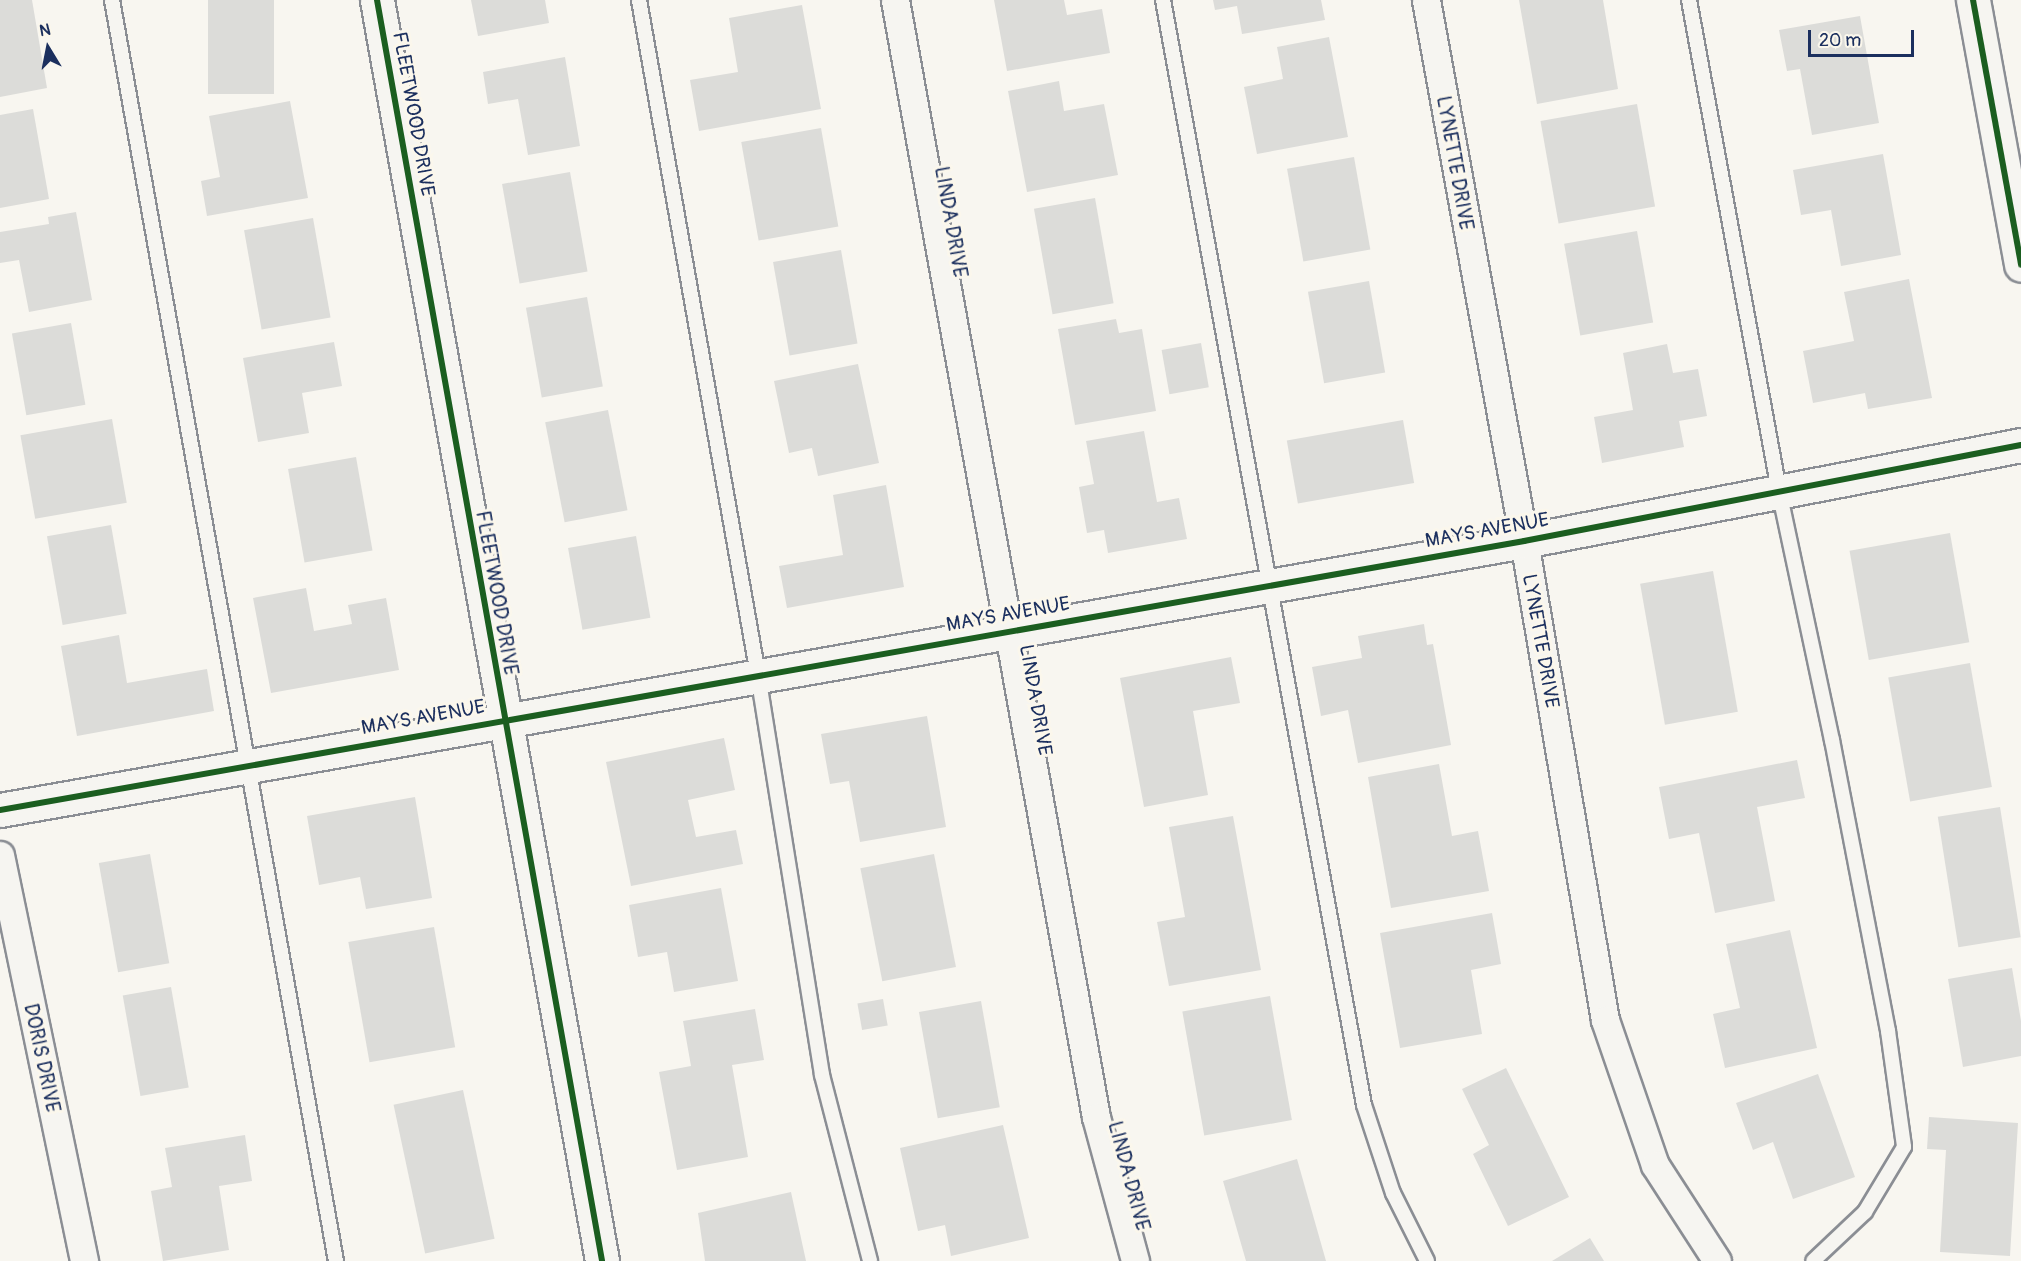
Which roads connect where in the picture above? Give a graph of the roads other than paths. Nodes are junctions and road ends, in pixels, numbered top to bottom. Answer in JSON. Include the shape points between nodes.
{"nodes":[{"id":1,"x":112,"y":0,"type":"edge"},
{"id":2,"x":377,"y":0,"type":"edge"},
{"id":3,"x":639,"y":0,"type":"edge"},
{"id":4,"x":895,"y":0,"type":"edge"},
{"id":5,"x":1163,"y":0,"type":"edge"},
{"id":6,"x":1426,"y":0,"type":"edge"},
{"id":7,"x":1689,"y":0,"type":"edge"},
{"id":8,"x":1972,"y":0,"type":"edge"},
{"id":9,"x":2021,"y":265,"type":"edge"},
{"id":10,"x":2021,"y":445,"type":"edge"},
{"id":11,"x":1779,"y":491,"type":"junction"},
{"id":12,"x":1524,"y":541,"type":"junction"},
{"id":13,"x":1268,"y":586,"type":"junction"},
{"id":14,"x":1007,"y":631,"type":"junction"},
{"id":15,"x":758,"y":675,"type":"junction"},
{"id":16,"x":503,"y":720,"type":"junction"},
{"id":17,"x":246,"y":765,"type":"junction"},
{"id":18,"x":0,"y":810,"type":"edge"},
{"id":19,"x":0,"y":855,"type":"edge"},
{"id":20,"x":84,"y":1261,"type":"edge"},
{"id":21,"x":336,"y":1261,"type":"edge"},
{"id":22,"x":602,"y":1261,"type":"edge"},
{"id":23,"x":870,"y":1261,"type":"edge"},
{"id":24,"x":1135,"y":1261,"type":"edge"},
{"id":25,"x":1427,"y":1261,"type":"edge"},
{"id":26,"x":1717,"y":1261,"type":"edge"},
{"id":27,"x":1813,"y":1261,"type":"edge"}],
"edges":[{"from":1,"to":17,"type":"lane"},
{"from":2,"to":16,"type":"street","name":"FLEETWOOD DRIVE"},
{"from":3,"to":15,"type":"lane"},
{"from":4,"to":14,"type":"street","name":"LINDA DRIVE"},
{"from":5,"to":13,"type":"lane"},
{"from":6,"to":12,"type":"street","name":"LYNETTE DRIVE"},
{"from":7,"to":11,"type":"lane"},
{"from":8,"to":9,"type":"street"},
{"from":10,"to":11,"type":"street","name":"MAYS AVENUE"},
{"from":11,"to":12,"type":"street","name":"MAYS AVENUE"},
{"from":11,"to":27,"type":"lane","via":[[1835,752],[1888,1031],[1904,1147],[1865,1212]]},
{"from":12,"to":13,"type":"street","name":"MAYS AVENUE"},
{"from":12,"to":26,"type":"street","name":"LYNETTE DRIVE","via":[[1605,1020],[1654,1165]]},
{"from":13,"to":14,"type":"street","name":"MAYS AVENUE"},
{"from":13,"to":25,"type":"lane","via":[[1364,1105],[1393,1193]]},
{"from":14,"to":15,"type":"street","name":"MAYS AVENUE"},
{"from":14,"to":24,"type":"street","name":"LINDA DRIVE","via":[[1096,1117]]},
{"from":15,"to":16,"type":"street","name":"MAYS AVENUE"},
{"from":15,"to":23,"type":"lane","via":[[822,1075]]},
{"from":16,"to":17,"type":"street","name":"MAYS AVENUE"},
{"from":16,"to":22,"type":"street","name":"FLEETWOOD DRIVE"},
{"from":17,"to":18,"type":"street","name":"MAYS AVENUE"},
{"from":17,"to":21,"type":"lane"},
{"from":19,"to":20,"type":"street","name":"DORIS DRIVE"}]}
